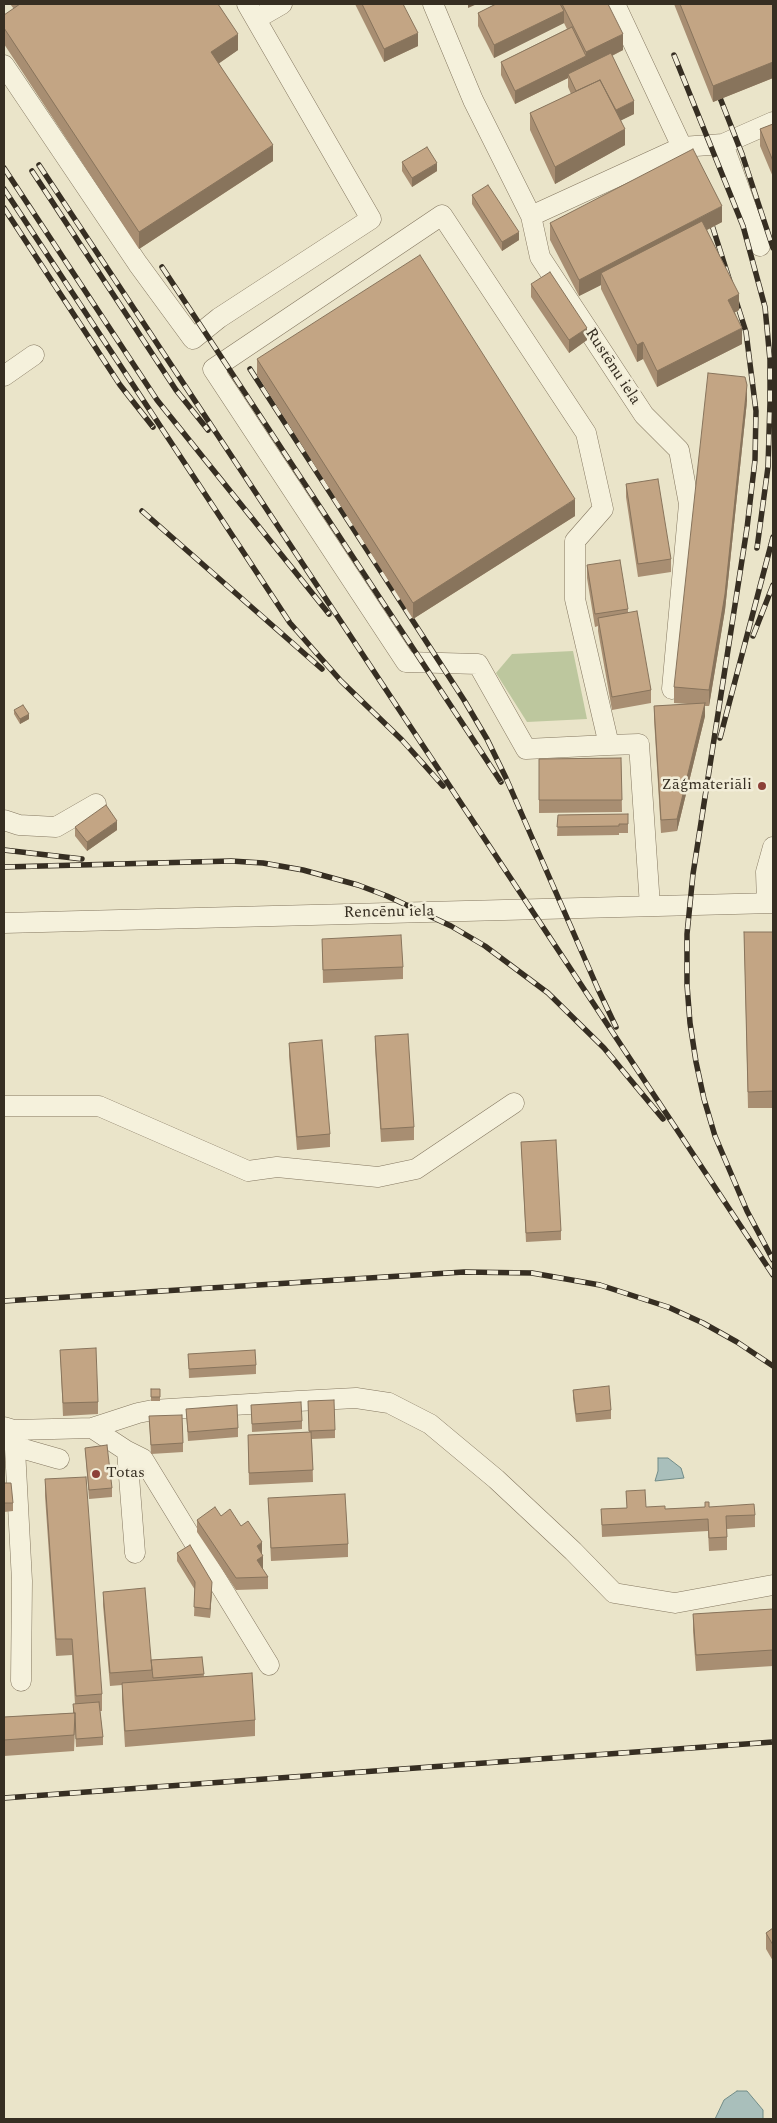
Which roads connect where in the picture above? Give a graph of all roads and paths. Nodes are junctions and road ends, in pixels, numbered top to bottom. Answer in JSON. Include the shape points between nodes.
{"nodes":[{"id":1,"x":282,"y":4,"type":"edge"},
{"id":2,"x":433,"y":4,"type":"edge"},
{"id":3,"x":615,"y":4,"type":"edge"},
{"id":4,"x":251,"y":11,"type":"edge"},
{"id":5,"x":4,"y":65,"type":"edge"},
{"id":6,"x":773,"y":122,"type":"edge"},
{"id":7,"x":723,"y":144,"type":"junction"},
{"id":8,"x":682,"y":147,"type":"junction"},
{"id":9,"x":531,"y":216,"type":"junction"},
{"id":10,"x":760,"y":246,"type":"dead end"},
{"id":11,"x":34,"y":356,"type":"dead end"},
{"id":12,"x":4,"y":376,"type":"edge"},
{"id":13,"x":672,"y":688,"type":"edge"},
{"id":14,"x":609,"y":745,"type":"junction"},
{"id":15,"x":96,"y":804,"type":"dead end"},
{"id":16,"x":4,"y":820,"type":"edge"},
{"id":17,"x":773,"y":847,"type":"edge"},
{"id":18,"x":770,"y":903,"type":"edge"},
{"id":19,"x":650,"y":906,"type":"junction"},
{"id":20,"x":4,"y":923,"type":"edge"},
{"id":21,"x":514,"y":1103,"type":"dead end"},
{"id":22,"x":4,"y":1106,"type":"edge"},
{"id":23,"x":92,"y":1428,"type":"junction"},
{"id":24,"x":11,"y":1434,"type":"edge"},
{"id":25,"x":127,"y":1451,"type":"junction"},
{"id":26,"x":59,"y":1459,"type":"dead end"},
{"id":27,"x":135,"y":1553,"type":"dead end"},
{"id":28,"x":773,"y":1585,"type":"edge"},
{"id":29,"x":269,"y":1665,"type":"dead end"},
{"id":30,"x":21,"y":1681,"type":"dead end"}],
"edges":[{"from":1,"to":4,"type":"street"},
{"from":2,"to":9,"type":"street","name":"Rustēnu iela","via":[[473,100]]},
{"from":3,"to":8,"type":"street"},
{"from":4,"to":5,"type":"street","via":[[371,219],[219,318],[193,339],[138,264]]},
{"from":6,"to":7,"type":"street"},
{"from":7,"to":8,"type":"street"},
{"from":7,"to":10,"type":"street"},
{"from":8,"to":9,"type":"street"},
{"from":9,"to":13,"type":"street","name":"Rustēnu iela","via":[[540,257],[644,415],[679,450],[689,504]]},
{"from":11,"to":12,"type":"street"},
{"from":14,"to":14,"type":"street","via":[[574,599],[574,541],[603,509],[586,433],[442,215],[212,369],[406,662],[478,664],[526,748]]},
{"from":14,"to":19,"type":"street","via":[[639,744]]},
{"from":15,"to":16,"type":"street","via":[[56,827],[19,825]]},
{"from":17,"to":18,"type":"street","via":[[766,872]]},
{"from":18,"to":19,"type":"street","name":"Rencēnu iela"},
{"from":19,"to":20,"type":"street","name":"Rencēnu iela"},
{"from":21,"to":22,"type":"street","via":[[416,1169],[378,1177],[277,1167],[248,1171],[99,1106]]},
{"from":23,"to":24,"type":"street"},
{"from":23,"to":25,"type":"street"},
{"from":23,"to":28,"type":"street","via":[[153,1410],[343,1398],[388,1403],[430,1424],[489,1473],[614,1593],[675,1603]]},
{"from":24,"to":26,"type":"street","via":[[24,1449]]},
{"from":24,"to":30,"type":"street","via":[[22,1581]]},
{"from":25,"to":27,"type":"street"},
{"from":25,"to":29,"type":"street","via":[[143,1459]]}]}
